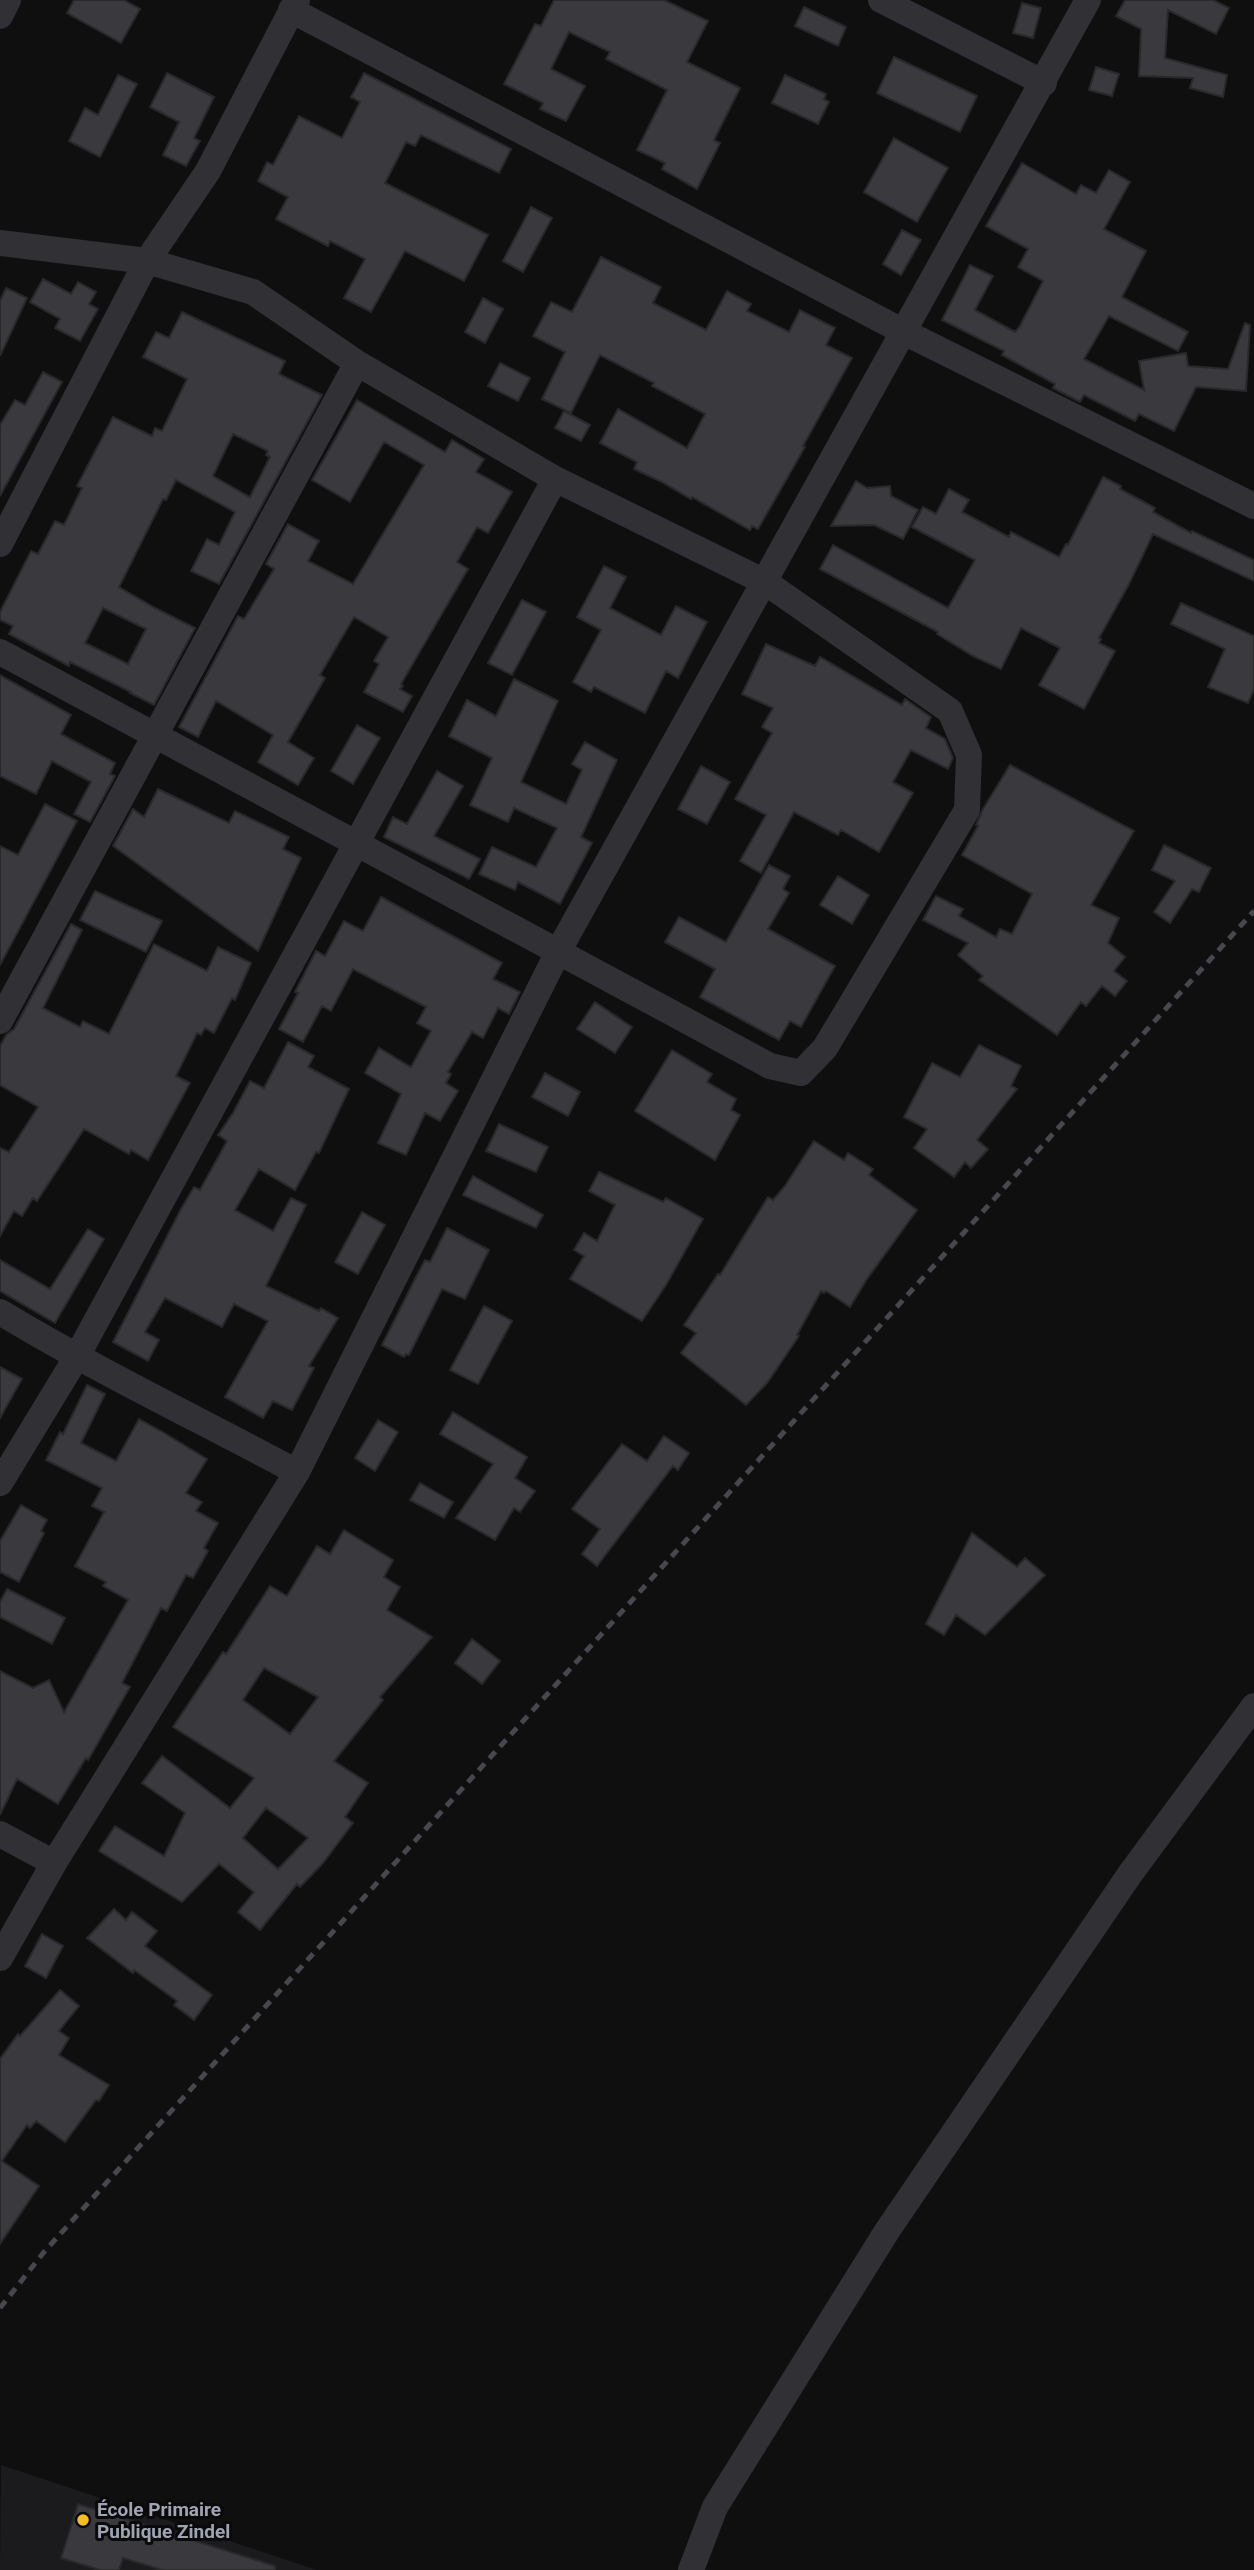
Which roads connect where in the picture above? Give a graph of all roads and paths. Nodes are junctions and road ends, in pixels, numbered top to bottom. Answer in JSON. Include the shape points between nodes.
{"nodes":[{"id":1,"x":8,"y":0,"type":"edge"},
{"id":2,"x":881,"y":0,"type":"edge"},
{"id":3,"x":1088,"y":0,"type":"edge"},
{"id":4,"x":294,"y":5,"type":"edge"},
{"id":5,"x":0,"y":16,"type":"edge"},
{"id":6,"x":1044,"y":83,"type":"junction"},
{"id":7,"x":0,"y":243,"type":"edge"},
{"id":8,"x":147,"y":261,"type":"junction"},
{"id":9,"x":904,"y":332,"type":"junction"},
{"id":10,"x":357,"y":363,"type":"junction"},
{"id":11,"x":555,"y":480,"type":"junction"},
{"id":12,"x":1254,"y":506,"type":"edge"},
{"id":13,"x":0,"y":544,"type":"edge"},
{"id":14,"x":765,"y":582,"type":"junction"},
{"id":15,"x":0,"y":652,"type":"edge"},
{"id":16,"x":155,"y":735,"type":"junction"},
{"id":17,"x":355,"y":844,"type":"junction"},
{"id":18,"x":559,"y":950,"type":"junction"},
{"id":19,"x":0,"y":1021,"type":"edge"},
{"id":20,"x":0,"y":1312,"type":"edge"},
{"id":21,"x":76,"y":1358,"type":"junction"},
{"id":22,"x":297,"y":1472,"type":"junction"},
{"id":23,"x":0,"y":1483,"type":"edge"},
{"id":24,"x":1254,"y":1706,"type":"edge"},
{"id":25,"x":0,"y":1834,"type":"edge"},
{"id":26,"x":54,"y":1863,"type":"junction"},
{"id":27,"x":0,"y":1958,"type":"edge"},
{"id":28,"x":691,"y":2570,"type":"edge"}],
"edges":[{"from":1,"to":5,"type":"street"},
{"from":2,"to":6,"type":"street"},
{"from":3,"to":6,"type":"street"},
{"from":4,"to":8,"type":"street","via":[[208,171]]},
{"from":4,"to":9,"type":"street"},
{"from":6,"to":9,"type":"street"},
{"from":7,"to":8,"type":"street"},
{"from":8,"to":10,"type":"street","via":[[253,292]]},
{"from":8,"to":13,"type":"street"},
{"from":9,"to":12,"type":"street"},
{"from":9,"to":14,"type":"street"},
{"from":10,"to":11,"type":"street"},
{"from":10,"to":16,"type":"street"},
{"from":11,"to":14,"type":"street"},
{"from":11,"to":17,"type":"street"},
{"from":14,"to":18,"type":"street"},
{"from":14,"to":18,"type":"street","via":[[950,711],[969,755],[967,810],[825,1048],[800,1073],[770,1066]]},
{"from":15,"to":16,"type":"street"},
{"from":16,"to":17,"type":"street"},
{"from":16,"to":19,"type":"street"},
{"from":17,"to":18,"type":"street"},
{"from":17,"to":21,"type":"street"},
{"from":18,"to":22,"type":"street"},
{"from":20,"to":21,"type":"street"},
{"from":21,"to":22,"type":"street"},
{"from":21,"to":23,"type":"street"},
{"from":22,"to":26,"type":"street"},
{"from":24,"to":28,"type":"street","via":[[1130,1874],[887,2231],[715,2507]]},
{"from":25,"to":26,"type":"street"},
{"from":26,"to":27,"type":"street"}]}
